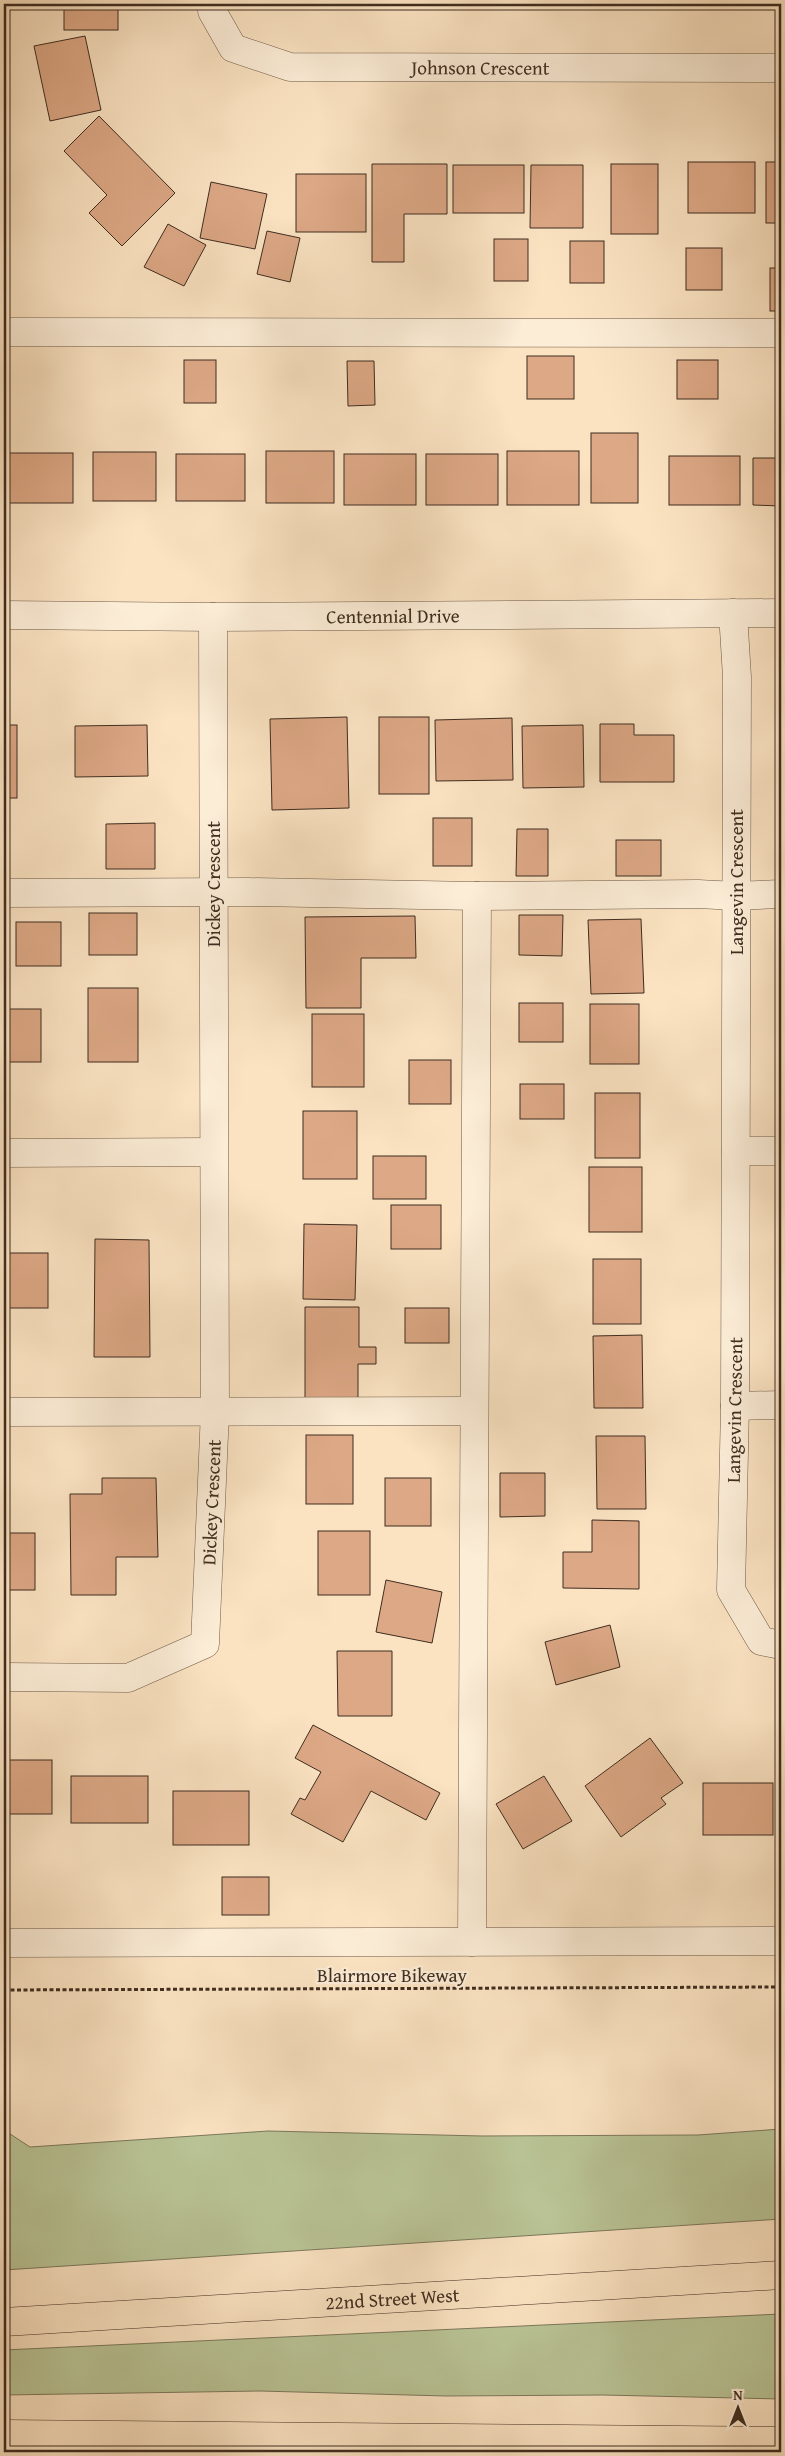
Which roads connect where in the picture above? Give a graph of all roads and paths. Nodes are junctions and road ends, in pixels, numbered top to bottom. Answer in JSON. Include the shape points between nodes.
{"nodes":[{"id":1,"x":212,"y":4,"type":"edge"},
{"id":2,"x":781,"y":68,"type":"edge"},
{"id":3,"x":4,"y":332,"type":"edge"},
{"id":4,"x":781,"y":333,"type":"edge"},
{"id":5,"x":733,"y":613,"type":"junction"},
{"id":6,"x":781,"y":613,"type":"edge"},
{"id":7,"x":4,"y":616,"type":"edge"},
{"id":8,"x":213,"y":617,"type":"junction"},
{"id":9,"x":213,"y":892,"type":"junction"},
{"id":10,"x":4,"y":893,"type":"edge"},
{"id":11,"x":781,"y":894,"type":"edge"},
{"id":12,"x":477,"y":896,"type":"junction"},
{"id":13,"x":736,"y":896,"type":"junction"},
{"id":14,"x":736,"y":1151,"type":"junction"},
{"id":15,"x":781,"y":1151,"type":"edge"},
{"id":16,"x":213,"y":1152,"type":"junction"},
{"id":17,"x":4,"y":1153,"type":"edge"},
{"id":18,"x":781,"y":1405,"type":"edge"},
{"id":19,"x":735,"y":1406,"type":"junction"},
{"id":20,"x":215,"y":1411,"type":"junction"},
{"id":21,"x":474,"y":1411,"type":"junction"},
{"id":22,"x":4,"y":1412,"type":"edge"},
{"id":23,"x":781,"y":1645,"type":"edge"},
{"id":24,"x":4,"y":1677,"type":"edge"},
{"id":25,"x":781,"y":1941,"type":"edge"},
{"id":26,"x":472,"y":1942,"type":"junction"},
{"id":27,"x":4,"y":1943,"type":"edge"},
{"id":28,"x":781,"y":1987,"type":"edge"},
{"id":29,"x":4,"y":1990,"type":"edge"},
{"id":30,"x":781,"y":2275,"type":"edge"},
{"id":31,"x":4,"y":2322,"type":"edge"},
{"id":32,"x":4,"y":2434,"type":"edge"},
{"id":33,"x":781,"y":2441,"type":"edge"}],
"edges":[{"from":1,"to":2,"type":"street","name":"Johnson Crescent","via":[[212,11],[233,48],[290,67]]},
{"from":3,"to":4,"type":"street"},
{"from":5,"to":6,"type":"street","name":"Centennial Drive"},
{"from":5,"to":8,"type":"street","name":"Centennial Drive"},
{"from":5,"to":13,"type":"street","name":"Langevin Crescent","via":[[737,677]]},
{"from":7,"to":8,"type":"street","name":"Centennial Drive"},
{"from":8,"to":9,"type":"street","name":"Dickey Crescent"},
{"from":9,"to":10,"type":"street"},
{"from":9,"to":12,"type":"street"},
{"from":9,"to":16,"type":"street","name":"Dickey Crescent"},
{"from":11,"to":13,"type":"street"},
{"from":12,"to":13,"type":"street"},
{"from":12,"to":21,"type":"street"},
{"from":13,"to":14,"type":"street","name":"Langevin Crescent"},
{"from":14,"to":15,"type":"street"},
{"from":14,"to":19,"type":"street","name":"Langevin Crescent"},
{"from":16,"to":17,"type":"street"},
{"from":16,"to":20,"type":"street","name":"Dickey Crescent"},
{"from":18,"to":19,"type":"street"},
{"from":19,"to":23,"type":"street","name":"Langevin Crescent","via":[[731,1590],[761,1641]]},
{"from":20,"to":21,"type":"street"},
{"from":20,"to":22,"type":"street"},
{"from":20,"to":24,"type":"street","name":"Dickey Crescent","via":[[205,1644],[128,1678]]},
{"from":21,"to":26,"type":"street"},
{"from":25,"to":26,"type":"street"},
{"from":26,"to":27,"type":"street"},
{"from":28,"to":29,"type":"path","name":"Blairmore Bikeway"},
{"from":30,"to":31,"type":"highway","name":"22nd Street West"},
{"from":32,"to":33,"type":"highway"}]}
